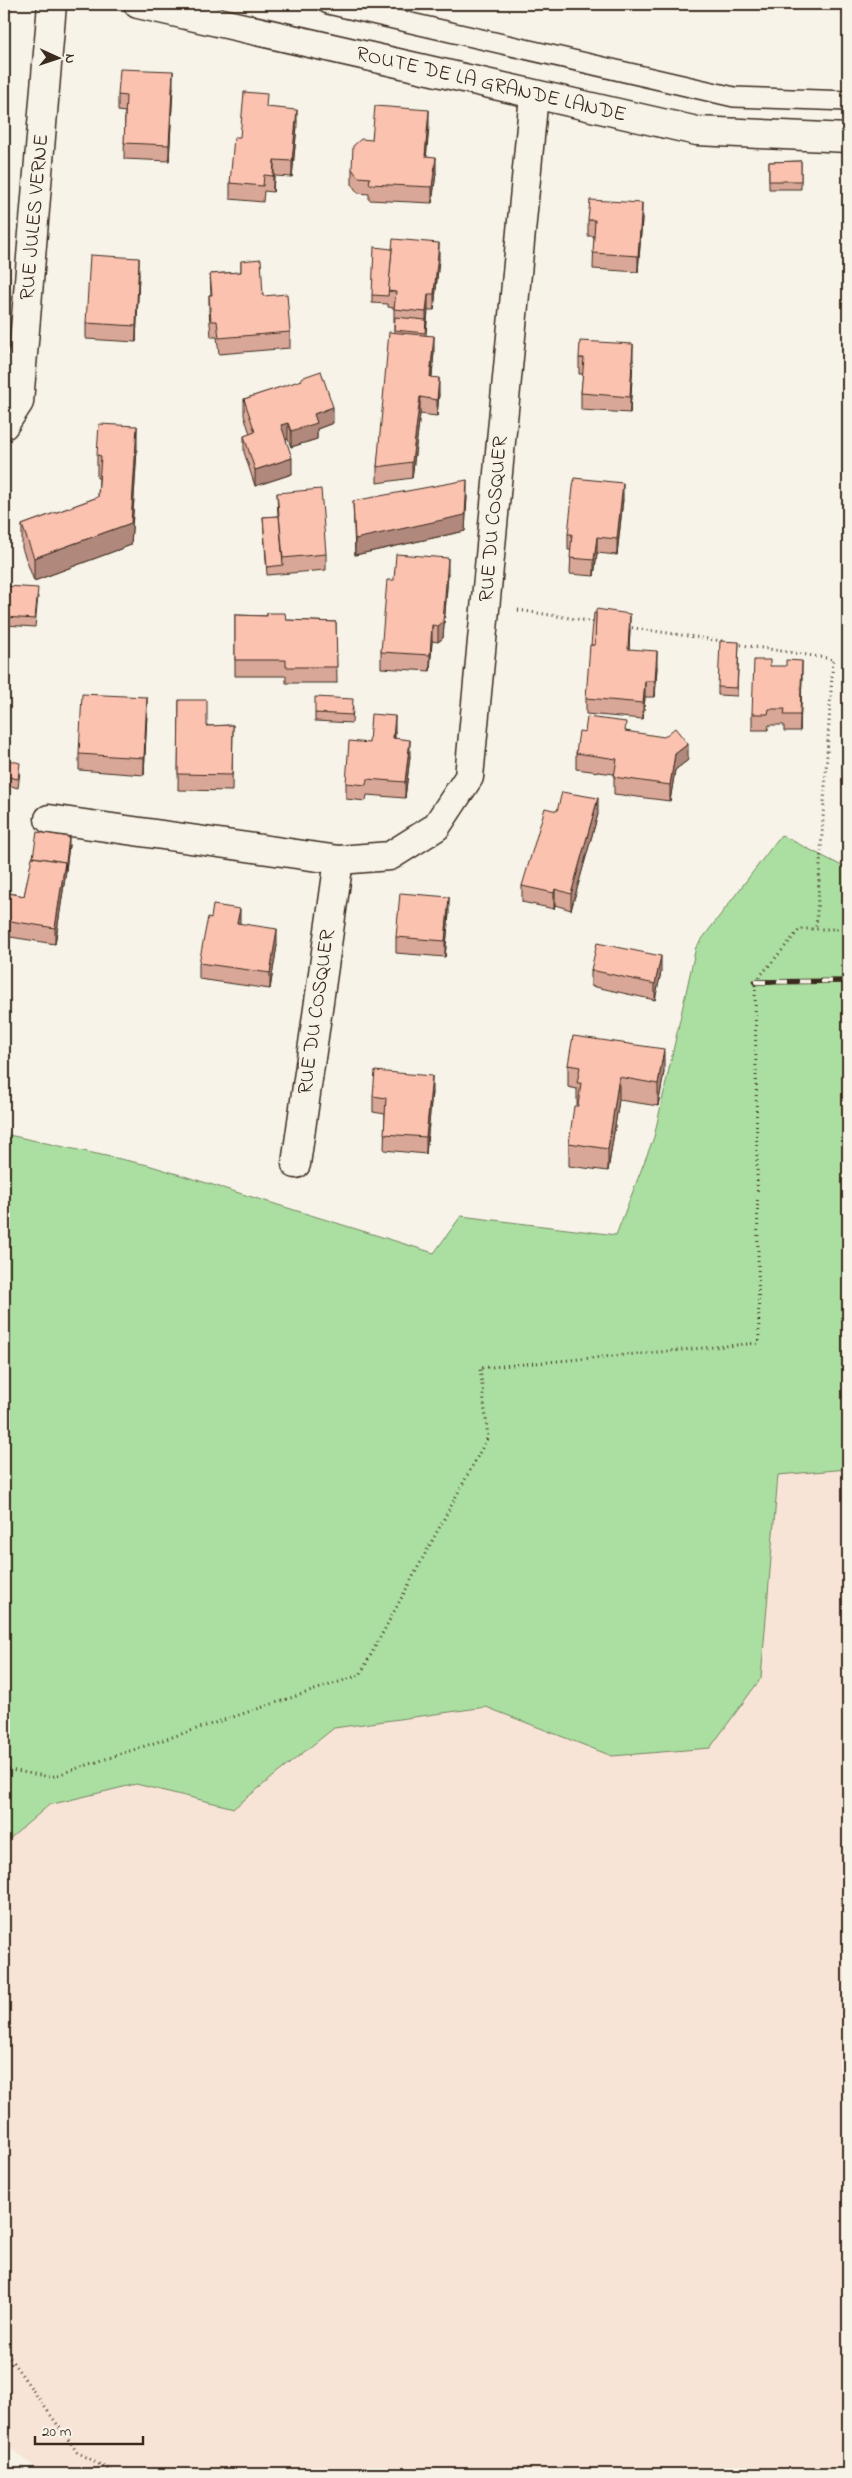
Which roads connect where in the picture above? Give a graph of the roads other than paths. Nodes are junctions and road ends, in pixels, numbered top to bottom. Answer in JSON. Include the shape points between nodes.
{"nodes":[{"id":1,"x":52,"y":4,"type":"edge"},
{"id":2,"x":138,"y":4,"type":"edge"},
{"id":3,"x":328,"y":4,"type":"edge"},
{"id":4,"x":534,"y":95,"type":"junction"},
{"id":5,"x":848,"y":101,"type":"edge"},
{"id":6,"x":848,"y":138,"type":"edge"},
{"id":7,"x":4,"y":424,"type":"edge"},
{"id":8,"x":49,"y":819,"type":"dead end"},
{"id":9,"x":339,"y":860,"type":"junction"},
{"id":10,"x":296,"y":1164,"type":"dead end"}],
"edges":[{"from":1,"to":7,"type":"street","name":"RUE JULES VERNE","via":[[19,402]]},
{"from":2,"to":4,"type":"street","name":"ROUTE DE LA GRANDE LANDE"},
{"from":3,"to":5,"type":"lane","via":[[734,98]]},
{"from":4,"to":6,"type":"street","name":"ROUTE DE LA GRANDE LANDE","via":[[697,131]]},
{"from":4,"to":9,"type":"street","name":"RUE DU COSQUER","via":[[469,777],[436,827],[390,856]]},
{"from":8,"to":9,"type":"street","name":"RUE DU COSQUER"},
{"from":9,"to":10,"type":"street","name":"RUE DU COSQUER"}]}
